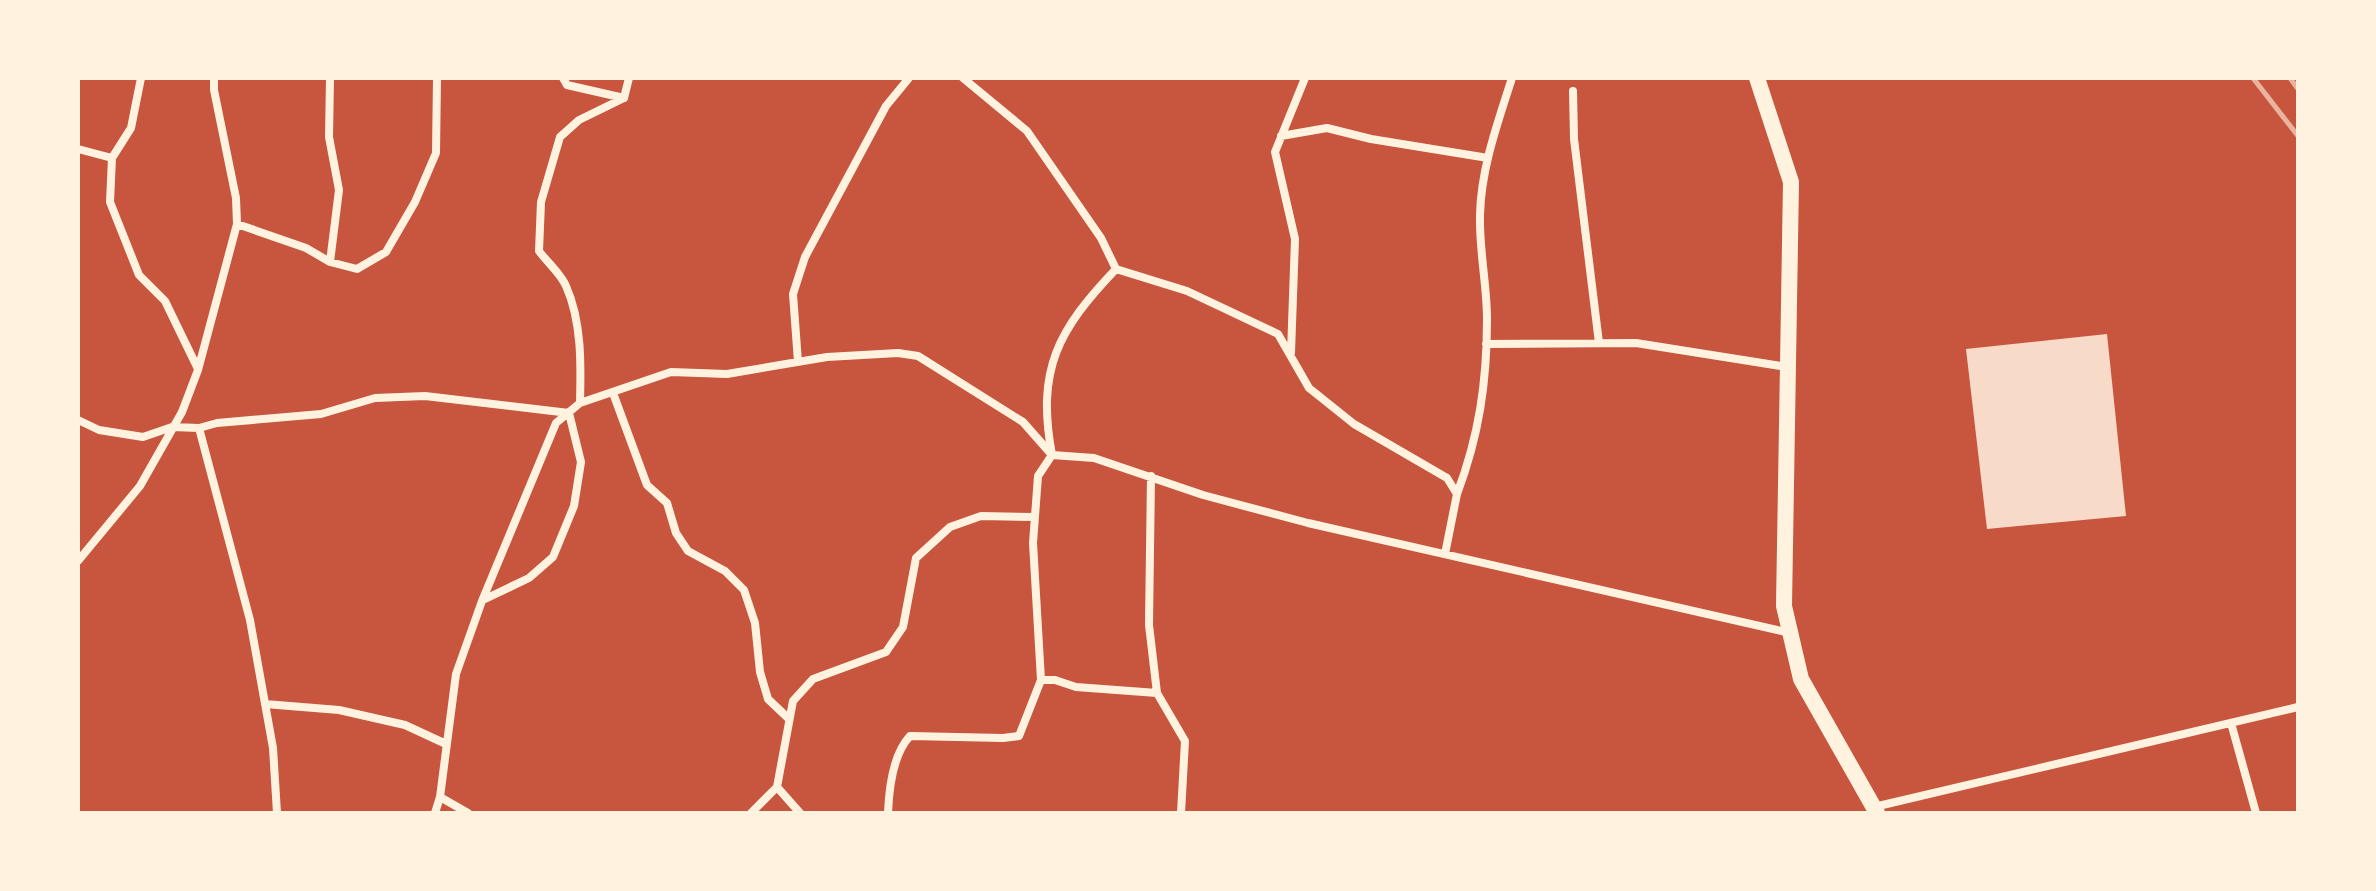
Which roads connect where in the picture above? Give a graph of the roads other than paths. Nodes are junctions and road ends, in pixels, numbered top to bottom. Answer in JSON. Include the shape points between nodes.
{"nodes":[{"id":1,"x":141,"y":78,"type":"edge"},
{"id":2,"x":214,"y":78,"type":"edge"},
{"id":3,"x":330,"y":78,"type":"edge"},
{"id":4,"x":437,"y":78,"type":"edge"},
{"id":5,"x":563,"y":78,"type":"edge"},
{"id":6,"x":629,"y":78,"type":"edge"},
{"id":7,"x":909,"y":78,"type":"edge"},
{"id":8,"x":963,"y":78,"type":"edge"},
{"id":9,"x":1305,"y":78,"type":"edge"},
{"id":10,"x":1512,"y":78,"type":"edge"},
{"id":11,"x":1757,"y":78,"type":"edge"},
{"id":12,"x":1573,"y":91,"type":"dead end"},
{"id":13,"x":624,"y":98,"type":"junction"},
{"id":14,"x":1281,"y":136,"type":"junction"},
{"id":15,"x":78,"y":149,"type":"edge"},
{"id":16,"x":112,"y":158,"type":"junction"},
{"id":17,"x":1488,"y":158,"type":"junction"},
{"id":18,"x":237,"y":224,"type":"junction"},
{"id":19,"x":330,"y":262,"type":"junction"},
{"id":20,"x":1116,"y":269,"type":"junction"},
{"id":21,"x":1599,"y":343,"type":"junction"},
{"id":22,"x":1486,"y":344,"type":"junction"},
{"id":23,"x":1291,"y":354,"type":"junction"},
{"id":24,"x":798,"y":362,"type":"junction"},
{"id":25,"x":1788,"y":367,"type":"junction"},
{"id":26,"x":198,"y":370,"type":"junction"},
{"id":27,"x":613,"y":393,"type":"junction"},
{"id":28,"x":580,"y":403,"type":"junction"},
{"id":29,"x":569,"y":413,"type":"junction"},
{"id":30,"x":78,"y":420,"type":"edge"},
{"id":31,"x":172,"y":427,"type":"junction"},
{"id":32,"x":199,"y":428,"type":"junction"},
{"id":33,"x":1052,"y":455,"type":"junction"},
{"id":34,"x":1151,"y":476,"type":"junction"},
{"id":35,"x":1457,"y":494,"type":"junction"},
{"id":36,"x":1035,"y":517,"type":"junction"},
{"id":37,"x":1445,"y":554,"type":"junction"},
{"id":38,"x":78,"y":561,"type":"edge"},
{"id":39,"x":482,"y":601,"type":"junction"},
{"id":40,"x":1790,"y":633,"type":"junction"},
{"id":41,"x":1041,"y":680,"type":"junction"},
{"id":42,"x":1157,"y":693,"type":"junction"},
{"id":43,"x":265,"y":704,"type":"junction"},
{"id":44,"x":2298,"y":707,"type":"edge"},
{"id":45,"x":789,"y":719,"type":"junction"},
{"id":46,"x":2231,"y":723,"type":"junction"},
{"id":47,"x":446,"y":744,"type":"junction"},
{"id":48,"x":777,"y":787,"type":"junction"},
{"id":49,"x":440,"y":797,"type":"junction"},
{"id":50,"x":1875,"y":810,"type":"edge"},
{"id":51,"x":277,"y":813,"type":"edge"},
{"id":52,"x":435,"y":813,"type":"edge"},
{"id":53,"x":468,"y":813,"type":"edge"},
{"id":54,"x":751,"y":813,"type":"edge"},
{"id":55,"x":800,"y":813,"type":"edge"},
{"id":56,"x":888,"y":813,"type":"edge"},
{"id":57,"x":1181,"y":813,"type":"edge"},
{"id":58,"x":2256,"y":813,"type":"edge"}],
"edges":[{"from":1,"to":16,"type":"street","via":[[131,128]]},
{"from":2,"to":18,"type":"street"},
{"from":3,"to":19,"type":"street","via":[[329,137],[339,190]]},
{"from":4,"to":19,"type":"street","via":[[436,153],[386,252],[357,269]]},
{"from":5,"to":13,"type":"street","via":[[567,85]]},
{"from":6,"to":13,"type":"street"},
{"from":7,"to":24,"type":"street","via":[[886,106],[805,257],[793,294]]},
{"from":8,"to":20,"type":"street","via":[[1027,131],[1101,238]]},
{"from":9,"to":14,"type":"street"},
{"from":10,"to":17,"type":"street"},
{"from":11,"to":25,"type":"main road","via":[[1791,182]]},
{"from":12,"to":21,"type":"street"},
{"from":13,"to":28,"type":"street","via":[[579,120],[560,137],[541,202],[539,251],[565,283],[574,313],[582,361]]},
{"from":14,"to":17,"type":"street","via":[[1327,128]]},
{"from":14,"to":23,"type":"street","via":[[1275,152],[1295,239]]},
{"from":15,"to":16,"type":"street"},
{"from":16,"to":26,"type":"street","via":[[110,202],[139,275],[165,301]]},
{"from":17,"to":22,"type":"street","via":[[1480,214]]},
{"from":18,"to":19,"type":"street"},
{"from":18,"to":26,"type":"street"},
{"from":20,"to":23,"type":"street","via":[[1187,291],[1278,334]]},
{"from":20,"to":33,"type":"street","via":[[1087,299],[1059,341],[1048,378],[1045,421]]},
{"from":21,"to":22,"type":"street"},
{"from":21,"to":25,"type":"street","via":[[1636,343]]},
{"from":22,"to":35,"type":"street","via":[[1473,452]]},
{"from":23,"to":35,"type":"street","via":[[1309,388],[1354,424],[1447,478]]},
{"from":24,"to":27,"type":"street","via":[[727,374],[671,372]]},
{"from":24,"to":33,"type":"street","via":[[918,356],[1023,422]]},
{"from":25,"to":40,"type":"main road","via":[[1784,606]]},
{"from":26,"to":31,"type":"street"},
{"from":27,"to":28,"type":"street"},
{"from":27,"to":45,"type":"street","via":[[647,485],[667,503],[676,533],[688,551],[725,571],[744,590],[768,699]]},
{"from":28,"to":29,"type":"street"},
{"from":29,"to":32,"type":"street","via":[[425,396],[375,398],[321,414]]},
{"from":29,"to":39,"type":"street","via":[[556,423]]},
{"from":29,"to":39,"type":"street","via":[[581,462],[574,506],[553,557],[529,578]]},
{"from":30,"to":31,"type":"street","via":[[99,430],[143,437]]},
{"from":31,"to":32,"type":"street"},
{"from":31,"to":38,"type":"street","via":[[140,486]]},
{"from":32,"to":43,"type":"street","via":[[250,620]]},
{"from":33,"to":34,"type":"street","via":[[1094,458]]},
{"from":33,"to":36,"type":"street","via":[[1038,476]]},
{"from":34,"to":37,"type":"street","via":[[1308,523]]},
{"from":34,"to":42,"type":"street","via":[[1149,625]]},
{"from":35,"to":37,"type":"street"},
{"from":36,"to":41,"type":"street"},
{"from":36,"to":45,"type":"street","via":[[981,516],[950,527],[916,558],[903,627],[886,652],[813,679],[793,701]]},
{"from":37,"to":40,"type":"street"},
{"from":39,"to":47,"type":"street","via":[[456,674]]},
{"from":40,"to":50,"type":"main road","via":[[1801,679]]},
{"from":41,"to":42,"type":"street"},
{"from":41,"to":56,"type":"street","via":[[1019,736],[910,736],[900,747]]},
{"from":42,"to":57,"type":"street","via":[[1185,741]]},
{"from":43,"to":47,"type":"street","via":[[339,710],[405,725]]},
{"from":43,"to":51,"type":"street"},
{"from":44,"to":46,"type":"street"},
{"from":45,"to":48,"type":"street"},
{"from":46,"to":50,"type":"street"},
{"from":46,"to":58,"type":"street"},
{"from":47,"to":49,"type":"street"},
{"from":48,"to":54,"type":"street"},
{"from":48,"to":55,"type":"street"},
{"from":49,"to":52,"type":"street"},
{"from":49,"to":53,"type":"street"}]}
